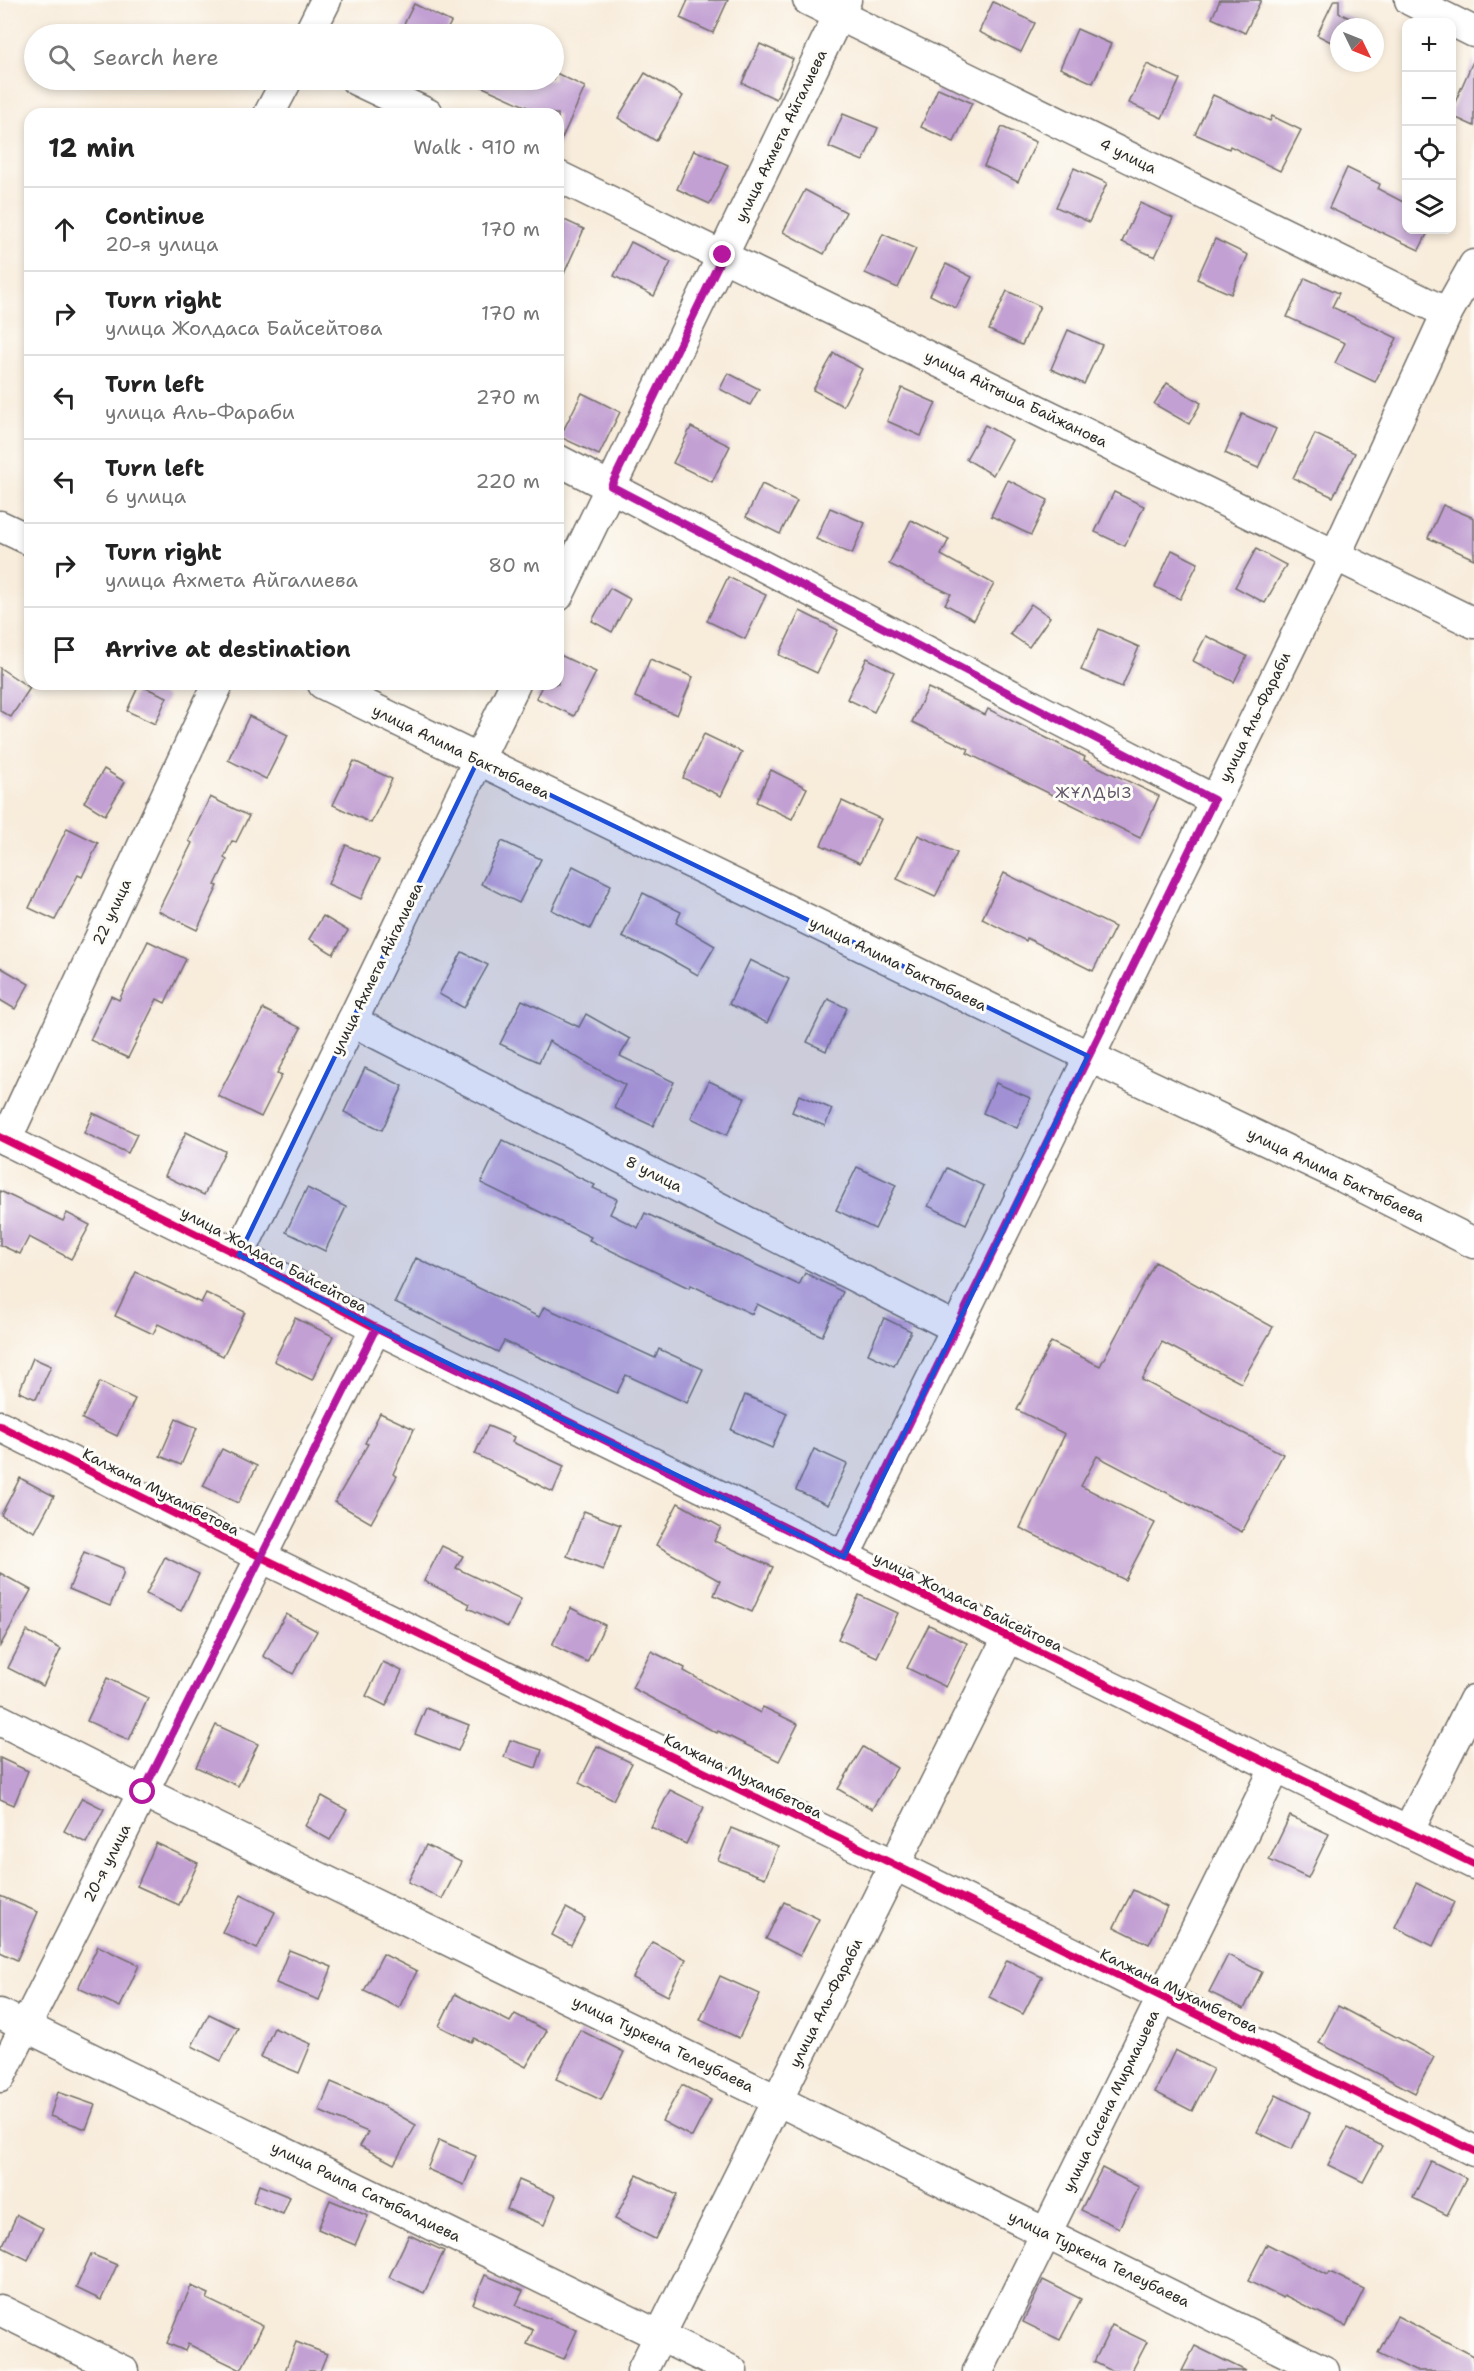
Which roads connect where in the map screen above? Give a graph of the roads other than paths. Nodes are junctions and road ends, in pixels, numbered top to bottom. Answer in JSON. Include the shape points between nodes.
{"nodes":[{"id":1,"x":326,"y":0,"type":"edge"},
{"id":2,"x":808,"y":0,"type":"edge"},
{"id":3,"x":1410,"y":0,"type":"edge"},
{"id":4,"x":843,"y":7,"type":"edge"},
{"id":5,"x":314,"y":24,"type":"edge"},
{"id":6,"x":1474,"y":32,"type":"edge"},
{"id":7,"x":281,"y":90,"type":"edge"},
{"id":8,"x":377,"y":90,"type":"edge"},
{"id":9,"x":272,"y":108,"type":"edge"},
{"id":10,"x":415,"y":108,"type":"edge"},
{"id":11,"x":564,"y":179,"type":"edge"},
{"id":12,"x":723,"y":255,"type":"junction"},
{"id":13,"x":1474,"y":264,"type":"edge"},
{"id":14,"x":1447,"y":313,"type":"junction"},
{"id":15,"x":564,"y":463,"type":"edge"},
{"id":16,"x":611,"y":486,"type":"junction"},
{"id":17,"x":0,"y":526,"type":"edge"},
{"id":18,"x":24,"y":537,"type":"edge"},
{"id":19,"x":1335,"y":556,"type":"junction"},
{"id":20,"x":564,"y":584,"type":"edge"},
{"id":21,"x":1474,"y":623,"type":"edge"},
{"id":22,"x":215,"y":690,"type":"edge"},
{"id":23,"x":335,"y":690,"type":"edge"},
{"id":24,"x":512,"y":690,"type":"edge"},
{"id":25,"x":478,"y":760,"type":"junction"},
{"id":26,"x":1214,"y":800,"type":"junction"},
{"id":27,"x":352,"y":1020,"type":"junction"},
{"id":28,"x":1088,"y":1056,"type":"junction"},
{"id":29,"x":3,"y":1138,"type":"edge"},
{"id":30,"x":1474,"y":1244,"type":"edge"},
{"id":31,"x":239,"y":1255,"type":"junction"},
{"id":32,"x":376,"y":1328,"type":"junction"},
{"id":33,"x":956,"y":1328,"type":"junction"},
{"id":34,"x":0,"y":1426,"type":"edge"},
{"id":35,"x":261,"y":1557,"type":"junction"},
{"id":36,"x":844,"y":1557,"type":"junction"},
{"id":37,"x":1009,"y":1636,"type":"junction"},
{"id":38,"x":1474,"y":1700,"type":"edge"},
{"id":39,"x":0,"y":1720,"type":"edge"},
{"id":40,"x":1276,"y":1767,"type":"junction"},
{"id":41,"x":143,"y":1792,"type":"junction"},
{"id":42,"x":1408,"y":1832,"type":"junction"},
{"id":43,"x":1474,"y":1864,"type":"edge"},
{"id":44,"x":895,"y":1865,"type":"junction"},
{"id":45,"x":1162,"y":1997,"type":"junction"},
{"id":46,"x":12,"y":2020,"type":"edge"},
{"id":47,"x":0,"y":2077,"type":"edge"},
{"id":48,"x":777,"y":2100,"type":"junction"},
{"id":49,"x":1474,"y":2151,"type":"edge"},
{"id":50,"x":1046,"y":2233,"type":"junction"},
{"id":51,"x":0,"y":2310,"type":"edge"},
{"id":52,"x":660,"y":2335,"type":"junction"},
{"id":53,"x":123,"y":2371,"type":"edge"},
{"id":54,"x":642,"y":2371,"type":"edge"},
{"id":55,"x":732,"y":2371,"type":"edge"},
{"id":56,"x":978,"y":2371,"type":"edge"},
{"id":57,"x":1324,"y":2371,"type":"edge"}],
"edges":[{"from":1,"to":5,"type":"street"},
{"from":2,"to":4,"type":"street","name":"4 улица"},
{"from":3,"to":6,"type":"street"},
{"from":4,"to":12,"type":"street","name":"улица Ахмета Айгалиева"},
{"from":4,"to":14,"type":"street","name":"4 улица"},
{"from":7,"to":9,"type":"street"},
{"from":8,"to":10,"type":"street"},
{"from":11,"to":12,"type":"street","name":"улица Айтыша Байжанова"},
{"from":12,"to":16,"type":"street","name":"улица Ахмета Айгалиева"},
{"from":12,"to":19,"type":"street","name":"улица Айтыша Байжанова"},
{"from":13,"to":14,"type":"street","name":"улица Аль-Фараби"},
{"from":14,"to":19,"type":"street","name":"улица Аль-Фараби"},
{"from":15,"to":16,"type":"street"},
{"from":16,"to":20,"type":"street","name":"улица Ахмета Айгалиева"},
{"from":16,"to":26,"type":"street"},
{"from":17,"to":18,"type":"street"},
{"from":19,"to":21,"type":"street","name":"улица Айтыша Байжанова"},
{"from":19,"to":26,"type":"street","name":"улица Аль-Фараби"},
{"from":22,"to":29,"type":"street","name":"22 улица"},
{"from":23,"to":25,"type":"street","name":"улица Алима Бактыбаева"},
{"from":24,"to":25,"type":"street","name":"улица Ахмета Айгалиева"},
{"from":25,"to":27,"type":"street","name":"улица Ахмета Айгалиева"},
{"from":25,"to":28,"type":"street","name":"улица Алима Бактыбаева"},
{"from":26,"to":28,"type":"street","name":"улица Аль-Фараби"},
{"from":27,"to":31,"type":"street","name":"улица Ахмета Айгалиева"},
{"from":27,"to":33,"type":"street","name":"8 улица"},
{"from":28,"to":30,"type":"street","name":"улица Алима Бактыбаева"},
{"from":28,"to":33,"type":"street","name":"улица Аль-Фараби"},
{"from":29,"to":31,"type":"street","name":"улица Жолдаса Байсейтова"},
{"from":31,"to":32,"type":"street","name":"улица Жолдаса Байсейтова"},
{"from":32,"to":35,"type":"street","name":"20-я улица"},
{"from":32,"to":36,"type":"street","name":"улица Жолдаса Байсейтова"},
{"from":33,"to":36,"type":"street","name":"улица Аль-Фараби"},
{"from":34,"to":35,"type":"street","name":"Калжана Мухамбетова"},
{"from":35,"to":41,"type":"street","name":"20-я улица"},
{"from":35,"to":44,"type":"street","name":"Калжана Мухамбетова"},
{"from":36,"to":37,"type":"street","name":"улица Жолдаса Байсейтова"},
{"from":37,"to":40,"type":"street","name":"улица Жолдаса Байсейтова"},
{"from":37,"to":44,"type":"street","name":"улица Аль-Фараби"},
{"from":38,"to":42,"type":"street"},
{"from":39,"to":41,"type":"street","name":"улица Туркена Телеубаева"},
{"from":40,"to":42,"type":"street","name":"улица Жолдаса Байсейтова"},
{"from":40,"to":45,"type":"street","name":"улица Сисена Мирмашева"},
{"from":41,"to":46,"type":"street","name":"20-я улица"},
{"from":41,"to":48,"type":"street","name":"улица Туркена Телеубаева"},
{"from":42,"to":43,"type":"street","name":"улица Жолдаса Байсейтова"},
{"from":44,"to":45,"type":"street","name":"Калжана Мухамбетова"},
{"from":44,"to":48,"type":"street","name":"улица Аль-Фараби"},
{"from":45,"to":49,"type":"street","name":"Калжана Мухамбетова"},
{"from":45,"to":50,"type":"street","name":"улица Сисена Мирмашева"},
{"from":46,"to":47,"type":"street","name":"20-я улица"},
{"from":46,"to":52,"type":"street","name":"улица Раипа Сатыбалдиева"},
{"from":48,"to":50,"type":"street","name":"улица Туркена Телеубаева"},
{"from":48,"to":52,"type":"street","name":"улица Аль-Фараби"},
{"from":50,"to":56,"type":"street","name":"улица Сисена Мирмашева"},
{"from":50,"to":57,"type":"street","name":"улица Туркена Телеубаева"},
{"from":51,"to":53,"type":"street"},
{"from":52,"to":54,"type":"street","name":"улица Аль-Фараби"},
{"from":52,"to":55,"type":"street","name":"улица Раипа Сатыбалдиева"}]}
